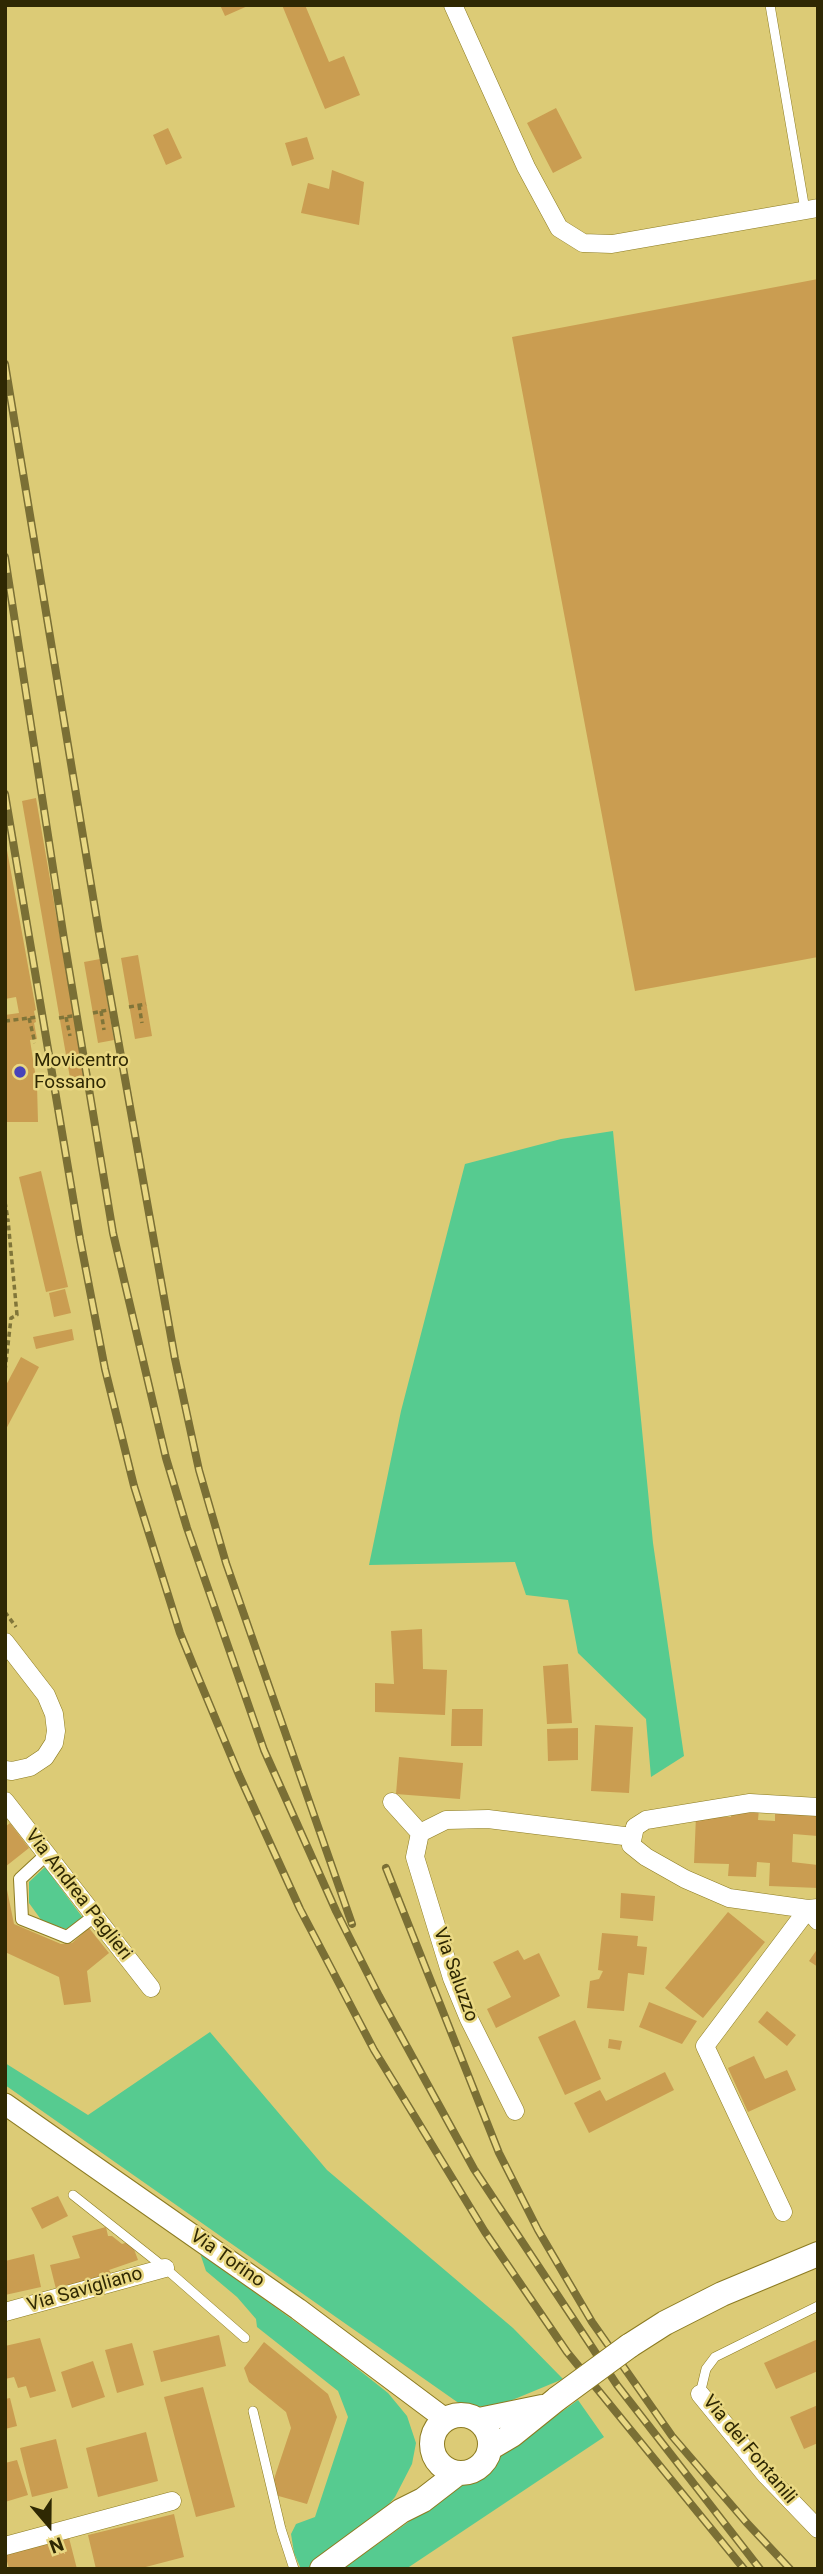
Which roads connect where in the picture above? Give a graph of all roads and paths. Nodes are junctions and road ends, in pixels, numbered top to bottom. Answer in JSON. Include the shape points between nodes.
{"nodes":[{"id":1,"x":453,"y":5,"type":"edge"},
{"id":2,"x":770,"y":5,"type":"edge"},
{"id":3,"x":811,"y":209,"type":"edge"},
{"id":4,"x":146,"y":1004,"type":"dead end"},
{"id":5,"x":139,"y":1005,"type":"junction"},
{"id":6,"x":129,"y":1007,"type":"dead end"},
{"id":7,"x":108,"y":1010,"type":"dead end"},
{"id":8,"x":101,"y":1011,"type":"junction"},
{"id":9,"x":93,"y":1013,"type":"dead end"},
{"id":10,"x":73,"y":1016,"type":"dead end"},
{"id":11,"x":38,"y":1017,"type":"dead end"},
{"id":12,"x":66,"y":1017,"type":"junction"},
{"id":13,"x":29,"y":1018,"type":"junction"},
{"id":14,"x":59,"y":1018,"type":"dead end"},
{"id":15,"x":5,"y":1021,"type":"edge"},
{"id":16,"x":142,"y":1023,"type":"dead end"},
{"id":17,"x":104,"y":1030,"type":"dead end"},
{"id":18,"x":70,"y":1036,"type":"dead end"},
{"id":19,"x":35,"y":1043,"type":"dead end"},
{"id":20,"x":5,"y":1202,"type":"edge"},
{"id":21,"x":7,"y":1220,"type":"edge"},
{"id":22,"x":5,"y":1371,"type":"edge"},
{"id":23,"x":5,"y":1642,"type":"edge"},
{"id":24,"x":5,"y":1770,"type":"edge"},
{"id":25,"x":5,"y":1801,"type":"edge"},
{"id":26,"x":392,"y":1802,"type":"dead end"},
{"id":27,"x":818,"y":1807,"type":"edge"},
{"id":28,"x":634,"y":1832,"type":"junction"},
{"id":29,"x":420,"y":1833,"type":"junction"},
{"id":30,"x":47,"y":1854,"type":"junction"},
{"id":31,"x":814,"y":1913,"type":"edge"},
{"id":32,"x":93,"y":1917,"type":"junction"},
{"id":33,"x":150,"y":1988,"type":"dead end"},
{"id":34,"x":5,"y":2104,"type":"edge"},
{"id":35,"x":515,"y":2111,"type":"dead end"},
{"id":36,"x":73,"y":2195,"type":"dead end"},
{"id":37,"x":783,"y":2212,"type":"dead end"},
{"id":38,"x":818,"y":2255,"type":"edge"},
{"id":39,"x":165,"y":2268,"type":"junction"},
{"id":40,"x":818,"y":2306,"type":"edge"},
{"id":41,"x":5,"y":2312,"type":"edge"},
{"id":42,"x":245,"y":2338,"type":"dead end"},
{"id":43,"x":700,"y":2394,"type":"joint"},
{"id":44,"x":552,"y":2402,"type":"junction"},
{"id":45,"x":253,"y":2410,"type":"dead end"},
{"id":46,"x":445,"y":2419,"type":"junction"},
{"id":47,"x":479,"y":2420,"type":"junction"},
{"id":48,"x":490,"y":2448,"type":"junction"},
{"id":49,"x":434,"y":2456,"type":"junction"},
{"id":50,"x":458,"y":2473,"type":"junction"},
{"id":51,"x":172,"y":2501,"type":"dead end"},
{"id":52,"x":401,"y":2511,"type":"junction"},
{"id":53,"x":818,"y":2529,"type":"edge"},
{"id":54,"x":5,"y":2546,"type":"edge"},
{"id":55,"x":294,"y":2569,"type":"edge"},
{"id":56,"x":322,"y":2569,"type":"edge"}],
"edges":[{"from":1,"to":3,"type":"street","via":[[559,228],[583,243],[612,244]]},
{"from":2,"to":3,"type":"lane"},
{"from":4,"to":5,"type":"path"},
{"from":5,"to":6,"type":"path"},
{"from":5,"to":16,"type":"path"},
{"from":7,"to":8,"type":"path"},
{"from":8,"to":9,"type":"path"},
{"from":8,"to":17,"type":"path"},
{"from":10,"to":12,"type":"path"},
{"from":11,"to":13,"type":"path"},
{"from":12,"to":14,"type":"path"},
{"from":12,"to":18,"type":"path"},
{"from":13,"to":15,"type":"path"},
{"from":13,"to":19,"type":"path"},
{"from":20,"to":21,"type":"path"},
{"from":21,"to":22,"type":"path","via":[[17,1315],[10,1318]]},
{"from":23,"to":24,"type":"street","via":[[46,1695],[56,1731],[45,1757],[30,1767]]},
{"from":25,"to":30,"type":"street","name":"Via Andrea Paglieri"},
{"from":26,"to":29,"type":"street"},
{"from":27,"to":28,"type":"street","via":[[750,1803],[646,1820]]},
{"from":28,"to":29,"type":"street","via":[[488,1819],[446,1820]]},
{"from":28,"to":31,"type":"street","via":[[631,1844],[646,1857],[707,1889],[729,1898]]},
{"from":29,"to":35,"type":"street","name":"Via Saluzzo","via":[[415,1857],[452,1978]]},
{"from":30,"to":32,"type":"street","name":"Via Andrea Paglieri"},
{"from":30,"to":32,"type":"street","via":[[20,1879],[22,1919],[66,1937]]},
{"from":31,"to":37,"type":"street","via":[[705,2046]]},
{"from":32,"to":33,"type":"street","name":"Via Andrea Paglieri"},
{"from":34,"to":46,"type":"street","name":"Via Torino","via":[[298,2309]]},
{"from":36,"to":39,"type":"lane","name":"Via Savigliano"},
{"from":38,"to":44,"type":"main road","bridge":true,"via":[[665,2323]]},
{"from":39,"to":41,"type":"street","name":"Via Savigliano"},
{"from":39,"to":42,"type":"lane","name":"Via Savigliano"},
{"from":40,"to":43,"type":"lane","name":"Via dei Fontanili","via":[[715,2357],[706,2368]]},
{"from":43,"to":53,"type":"street","name":"Via dei Fontanili","via":[[766,2475]]},
{"from":44,"to":47,"type":"main road"},
{"from":44,"to":48,"type":"main road"},
{"from":45,"to":55,"type":"lane"},
{"from":46,"to":47,"type":"main road","via":[[462,2414]]},
{"from":46,"to":49,"type":"main road","via":[[432,2440]]},
{"from":47,"to":48,"type":"main road","via":[[488,2433]]},
{"from":48,"to":50,"type":"main road","via":[[476,2470]]},
{"from":49,"to":50,"type":"main road","via":[[444,2468]]},
{"from":49,"to":52,"type":"main road"},
{"from":50,"to":52,"type":"main road","via":[[424,2500]]},
{"from":51,"to":54,"type":"street"},
{"from":52,"to":56,"type":"main road"}]}
